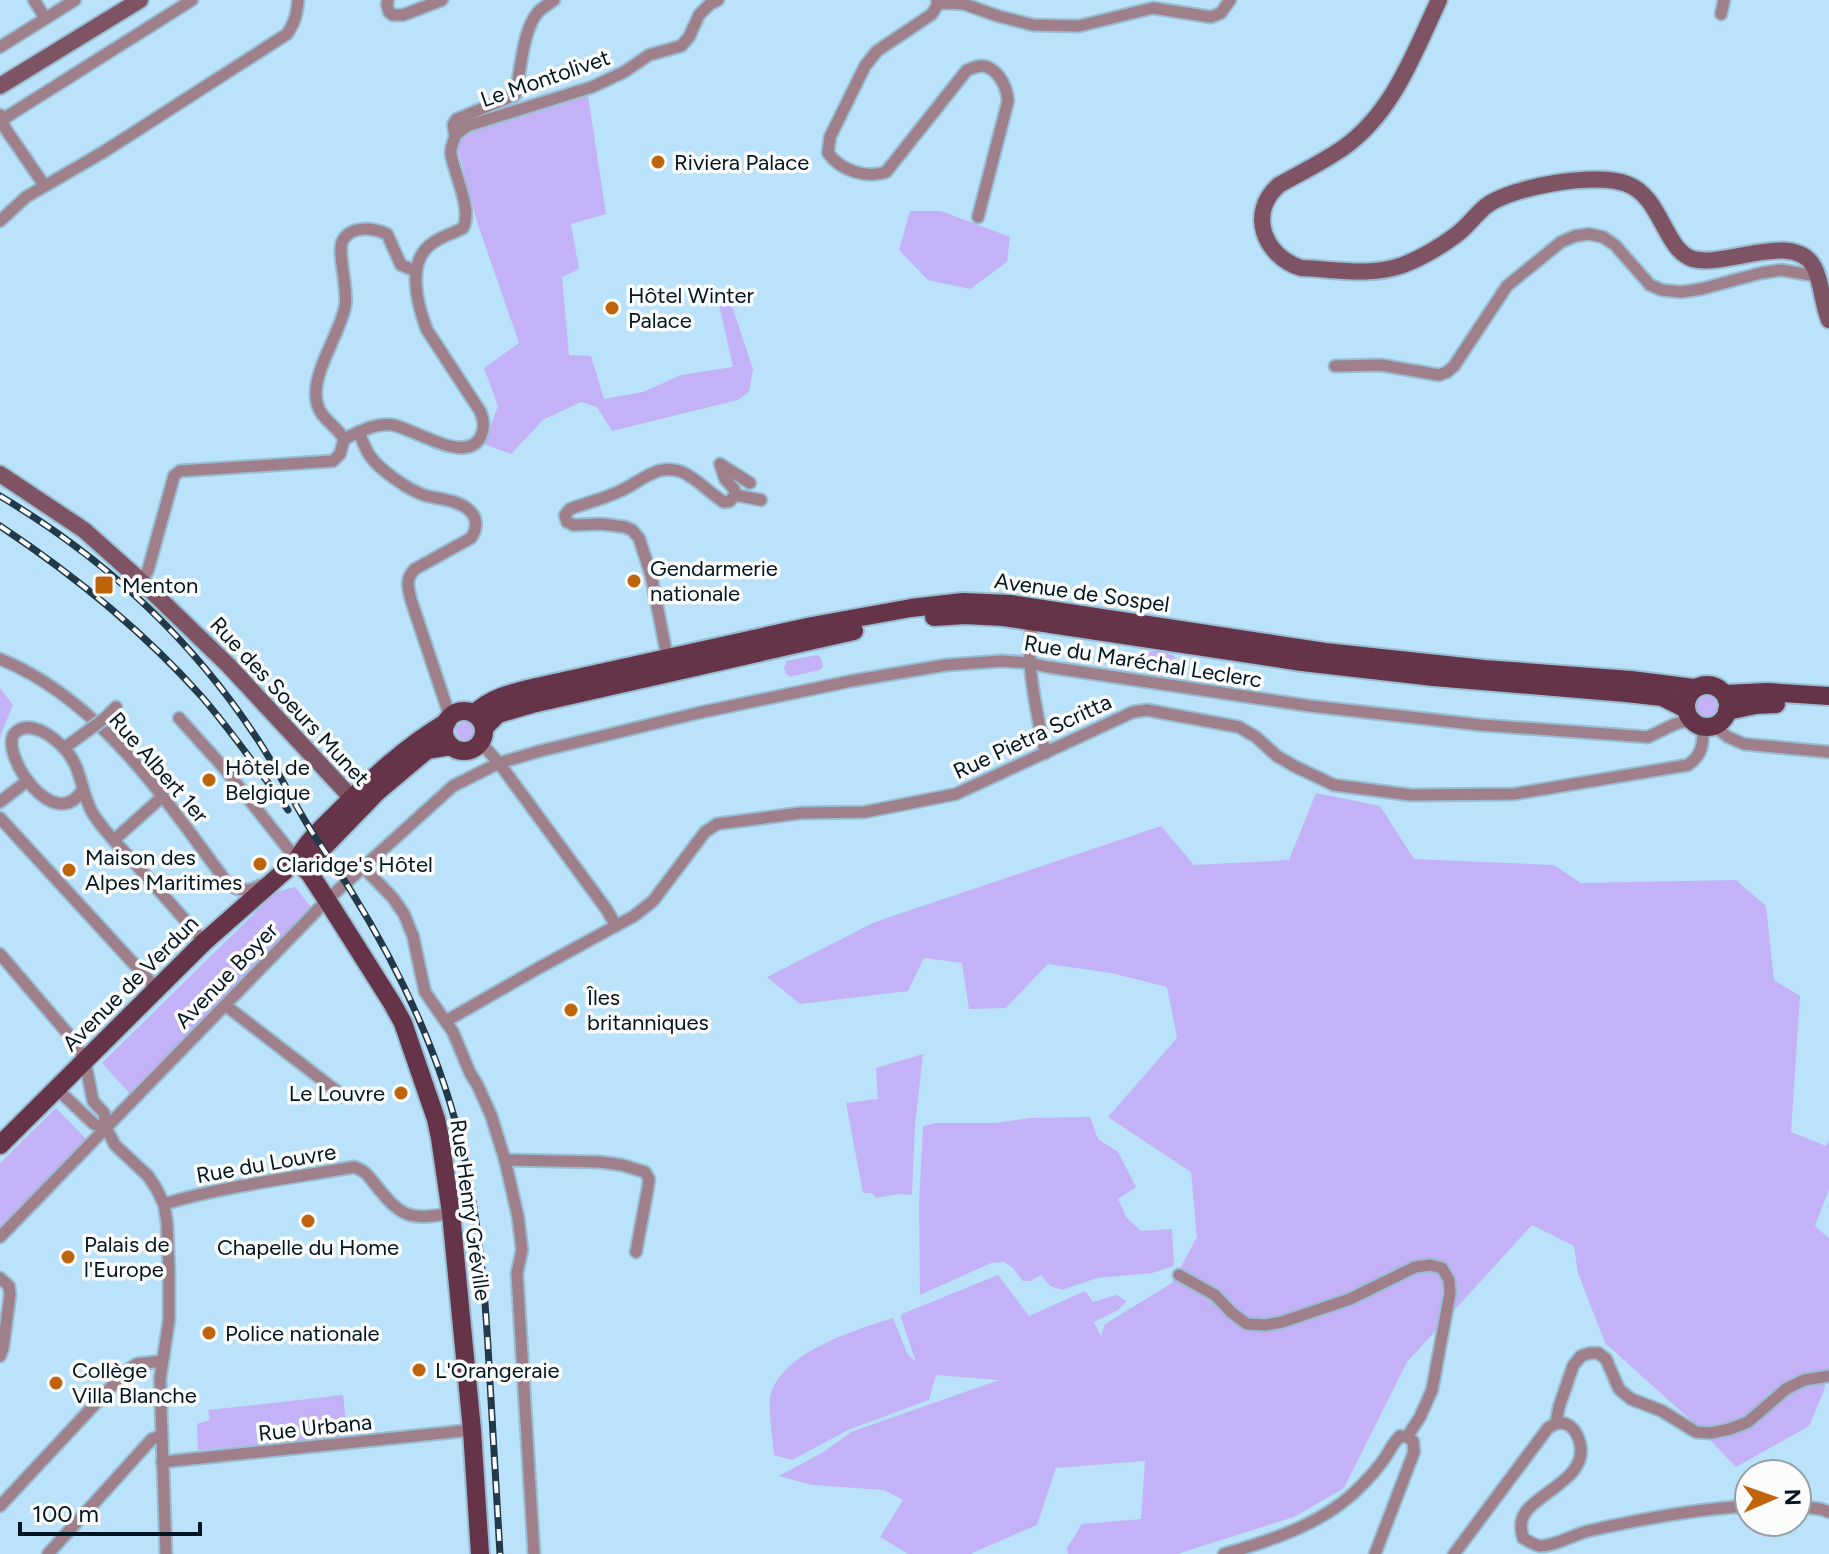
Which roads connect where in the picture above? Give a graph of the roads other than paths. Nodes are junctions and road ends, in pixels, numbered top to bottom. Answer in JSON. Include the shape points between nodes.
{"nodes":[{"id":1,"x":34,"y":0,"type":"edge"},
{"id":2,"x":75,"y":0,"type":"edge"},
{"id":3,"x":140,"y":0,"type":"edge"},
{"id":4,"x":192,"y":0,"type":"edge"},
{"id":5,"x":298,"y":0,"type":"edge"},
{"id":6,"x":388,"y":0,"type":"edge"},
{"id":7,"x":442,"y":0,"type":"edge"},
{"id":8,"x":554,"y":0,"type":"edge"},
{"id":9,"x":718,"y":0,"type":"edge"},
{"id":10,"x":1230,"y":0,"type":"edge"},
{"id":11,"x":1439,"y":0,"type":"edge"},
{"id":12,"x":1724,"y":0,"type":"edge"},
{"id":13,"x":937,"y":2,"type":"edge"},
{"id":14,"x":1721,"y":14,"type":"dead end"},
{"id":15,"x":45,"y":18,"type":"junction"},
{"id":16,"x":0,"y":47,"type":"edge"},
{"id":17,"x":0,"y":86,"type":"edge"},
{"id":18,"x":2,"y":121,"type":"edge"},
{"id":19,"x":455,"y":135,"type":"junction"},
{"id":20,"x":44,"y":185,"type":"junction"},
{"id":21,"x":978,"y":217,"type":"dead end"},
{"id":22,"x":0,"y":221,"type":"edge"},
{"id":23,"x":416,"y":271,"type":"junction"},
{"id":24,"x":1817,"y":276,"type":"junction"},
{"id":25,"x":1829,"y":320,"type":"edge"},
{"id":26,"x":1335,"y":366,"type":"dead end"},
{"id":27,"x":359,"y":432,"type":"junction"},
{"id":28,"x":344,"y":439,"type":"junction"},
{"id":29,"x":0,"y":474,"type":"edge"},
{"id":30,"x":750,"y":483,"type":"dead end"},
{"id":31,"x":735,"y":495,"type":"junction"},
{"id":32,"x":761,"y":500,"type":"dead end"},
{"id":33,"x":141,"y":581,"type":"junction"},
{"id":34,"x":1034,"y":614,"type":"junction"},
{"id":35,"x":0,"y":659,"type":"edge"},
{"id":36,"x":1030,"y":663,"type":"junction"},
{"id":37,"x":669,"y":666,"type":"junction"},
{"id":38,"x":1694,"y":688,"type":"junction"},
{"id":39,"x":1829,"y":696,"type":"edge"},
{"id":40,"x":1726,"y":702,"type":"junction"},
{"id":41,"x":116,"y":707,"type":"dead end"},
{"id":42,"x":1829,"y":708,"type":"edge"},
{"id":43,"x":179,"y":718,"type":"dead end"},
{"id":44,"x":448,"y":719,"type":"junction"},
{"id":45,"x":1698,"y":720,"type":"junction"},
{"id":46,"x":479,"y":728,"type":"junction"},
{"id":47,"x":451,"y":746,"type":"junction"},
{"id":48,"x":64,"y":748,"type":"junction"},
{"id":49,"x":1829,"y":752,"type":"edge"},
{"id":50,"x":1046,"y":753,"type":"junction"},
{"id":51,"x":499,"y":763,"type":"junction"},
{"id":52,"x":27,"y":781,"type":"junction"},
{"id":53,"x":83,"y":789,"type":"junction"},
{"id":54,"x":163,"y":796,"type":"junction"},
{"id":55,"x":0,"y":802,"type":"edge"},
{"id":56,"x":356,"y":804,"type":"junction"},
{"id":57,"x":62,"y":805,"type":"junction"},
{"id":58,"x":92,"y":813,"type":"junction"},
{"id":59,"x":0,"y":818,"type":"edge"},
{"id":60,"x":114,"y":840,"type":"junction"},
{"id":61,"x":297,"y":860,"type":"junction"},
{"id":62,"x":363,"y":867,"type":"junction"},
{"id":63,"x":280,"y":875,"type":"junction"},
{"id":64,"x":327,"y":900,"type":"junction"},
{"id":65,"x":616,"y":926,"type":"junction"},
{"id":66,"x":204,"y":942,"type":"junction"},
{"id":67,"x":0,"y":954,"type":"edge"},
{"id":68,"x":157,"y":989,"type":"junction"},
{"id":69,"x":225,"y":1005,"type":"junction"},
{"id":70,"x":446,"y":1021,"type":"junction"},
{"id":71,"x":85,"y":1061,"type":"junction"},
{"id":72,"x":57,"y":1089,"type":"junction"},
{"id":73,"x":343,"y":1096,"type":"dead end"},
{"id":74,"x":106,"y":1128,"type":"junction"},
{"id":75,"x":0,"y":1145,"type":"edge"},
{"id":76,"x":505,"y":1160,"type":"junction"},
{"id":77,"x":164,"y":1204,"type":"junction"},
{"id":78,"x":451,"y":1213,"type":"junction"},
{"id":79,"x":0,"y":1237,"type":"edge"},
{"id":80,"x":636,"y":1252,"type":"dead end"},
{"id":81,"x":1179,"y":1275,"type":"dead end"},
{"id":82,"x":0,"y":1278,"type":"edge"},
{"id":83,"x":0,"y":1356,"type":"edge"},
{"id":84,"x":162,"y":1361,"type":"junction"},
{"id":85,"x":1829,"y":1376,"type":"edge"},
{"id":86,"x":1556,"y":1423,"type":"junction"},
{"id":87,"x":472,"y":1430,"type":"junction"},
{"id":88,"x":161,"y":1436,"type":"junction"},
{"id":89,"x":1407,"y":1437,"type":"junction"},
{"id":90,"x":162,"y":1462,"type":"junction"},
{"id":91,"x":0,"y":1506,"type":"edge"},
{"id":92,"x":1733,"y":1507,"type":"edge"},
{"id":93,"x":168,"y":1551,"type":"edge"},
{"id":94,"x":48,"y":1554,"type":"edge"},
{"id":95,"x":480,"y":1554,"type":"edge"},
{"id":96,"x":534,"y":1554,"type":"edge"},
{"id":97,"x":1224,"y":1554,"type":"edge"},
{"id":98,"x":1375,"y":1554,"type":"edge"},
{"id":99,"x":1454,"y":1554,"type":"edge"}],
"edges":[{"from":1,"to":15,"type":"street"},
{"from":2,"to":15,"type":"street"},
{"from":3,"to":17,"type":"street"},
{"from":4,"to":18,"type":"street"},
{"from":5,"to":20,"type":"street","via":[[287,34]]},
{"from":6,"to":7,"type":"street","via":[[389,12],[397,16]]},
{"from":8,"to":19,"type":"street","via":[[532,23],[515,95],[457,119],[452,126]]},
{"from":9,"to":19,"type":"street","name":"Le Montolivet","via":[[699,15],[681,46],[649,55],[610,80],[467,126]]},
{"from":10,"to":13,"type":"street","via":[[1211,17],[1153,8],[1079,26],[1033,25],[964,4]]},
{"from":11,"to":24,"type":"street","via":[[1390,100],[1342,149],[1279,185],[1264,204],[1267,240],[1291,265],[1380,271],[1430,252],[1504,197],[1550,183],[1601,180],[1626,183],[1642,192],[1678,250],[1689,258],[1714,261],[1787,251],[1802,255]]},
{"from":12,"to":14,"type":"street"},
{"from":13,"to":21,"type":"street","via":[[932,14],[877,51],[865,66],[830,137],[828,153],[834,162],[866,175],[886,172],[967,70],[987,66],[1002,80],[1008,101]]},
{"from":15,"to":16,"type":"street"},
{"from":18,"to":20,"type":"street"},
{"from":19,"to":23,"type":"street","via":[[451,152],[466,224],[422,252]]},
{"from":20,"to":22,"type":"street"},
{"from":23,"to":27,"type":"street","via":[[427,330],[480,411],[483,431],[468,447],[447,446],[394,425]]},
{"from":23,"to":28,"type":"street","via":[[401,265],[387,234],[376,229],[343,238],[345,308],[315,393],[323,417]]},
{"from":24,"to":25,"type":"street"},
{"from":24,"to":26,"type":"street","via":[[1781,270],[1701,289],[1662,290],[1650,285],[1603,237],[1575,236],[1507,286],[1447,372]]},
{"from":27,"to":28,"type":"street"},
{"from":27,"to":44,"type":"street","via":[[371,458],[398,481],[422,495],[463,505],[476,520],[471,538],[409,575],[411,600]]},
{"from":28,"to":33,"type":"street","via":[[333,461],[180,471]]},
{"from":29,"to":33,"type":"street","name":"Rue des Soeurs Munet","via":[[84,530]]},
{"from":30,"to":31,"type":"street","via":[[720,464]]},
{"from":31,"to":32,"type":"street"},
{"from":31,"to":37,"type":"street","via":[[724,502],[693,478],[660,470],[565,515],[574,525],[625,527],[639,538]]},
{"from":33,"to":56,"type":"street","name":"Rue des Soeurs Munet","via":[[228,665]]},
{"from":34,"to":36,"type":"street"},
{"from":34,"to":37,"type":"main road","name":"Avenue de Sospel","via":[[1010,604],[911,608],[812,626]]},
{"from":34,"to":38,"type":"main road","name":"Avenue de Sospel","via":[[1325,652]]},
{"from":34,"to":45,"type":"main road","name":"Avenue de Sospel","via":[[1302,662],[1662,697]]},
{"from":35,"to":54,"type":"street","name":"Rue Albert 1er","via":[[72,702]]},
{"from":36,"to":45,"type":"street","name":"Rue du Maréchal Leclerc","via":[[1310,706],[1481,725],[1648,737]]},
{"from":36,"to":50,"type":"street"},
{"from":36,"to":51,"type":"street","name":"Rue du Maréchal Leclerc","via":[[946,665],[876,676]]},
{"from":37,"to":46,"type":"main road","name":"Avenue de Sospel","via":[[513,693],[481,707]]},
{"from":38,"to":40,"type":"main road","via":[[1707,684],[1720,689]]},
{"from":38,"to":45,"type":"main road","via":[[1687,697]]},
{"from":39,"to":40,"type":"main road","via":[[1767,692]]},
{"from":40,"to":42,"type":"main road"},
{"from":40,"to":45,"type":"main road","via":[[1720,722]]},
{"from":41,"to":48,"type":"street","bridge":true},
{"from":43,"to":61,"type":"street"},
{"from":44,"to":46,"type":"main road","via":[[462,711]]},
{"from":44,"to":47,"type":"main road","via":[[445,734]]},
{"from":44,"to":56,"type":"main road","name":"Avenue de Verdun","via":[[396,757]]},
{"from":45,"to":49,"type":"street","via":[[1744,744]]},
{"from":45,"to":50,"type":"street","name":"Rue Pietra Scritta","via":[[1703,746],[1688,765],[1514,794],[1411,795],[1334,785],[1277,756],[1239,727],[1147,710],[1115,719]]},
{"from":46,"to":47,"type":"main road","via":[[469,751]]},
{"from":46,"to":51,"type":"street"},
{"from":47,"to":56,"type":"main road","name":"Avenue de Verdun","via":[[427,750]]},
{"from":48,"to":52,"type":"street","via":[[37,729],[15,733],[12,750]]},
{"from":48,"to":53,"type":"street"},
{"from":50,"to":65,"type":"street","name":"Rue Pietra Scritta","via":[[956,794],[865,812],[801,813],[717,824],[705,832],[653,901]]},
{"from":51,"to":62,"type":"street","name":"Avenue Boyer","via":[[453,786]]},
{"from":51,"to":65,"type":"street"},
{"from":52,"to":55,"type":"street"},
{"from":52,"to":57,"type":"street"},
{"from":53,"to":57,"type":"street"},
{"from":53,"to":58,"type":"street"},
{"from":54,"to":60,"type":"street"},
{"from":54,"to":63,"type":"street","name":"Rue Albert 1er","via":[[228,884],[248,891]]},
{"from":56,"to":61,"type":"main road","name":"Avenue de Verdun","via":[[315,856]]},
{"from":57,"to":58,"type":"street"},
{"from":58,"to":60,"type":"street"},
{"from":59,"to":68,"type":"street"},
{"from":60,"to":66,"type":"street"},
{"from":61,"to":63,"type":"main road","name":"Avenue de Verdun"},
{"from":61,"to":64,"type":"main road","name":"Rue Henry Gréville"},
{"from":62,"to":64,"type":"street","name":"Avenue Boyer"},
{"from":62,"to":70,"type":"street","via":[[404,914],[425,992]]},
{"from":63,"to":66,"type":"main road","name":"Avenue de Verdun"},
{"from":64,"to":69,"type":"street","name":"Avenue Boyer"},
{"from":64,"to":78,"type":"main road","name":"Rue Henry Gréville","via":[[403,1023],[440,1138]]},
{"from":65,"to":70,"type":"street","name":"Rue Pietra Scritta"},
{"from":66,"to":68,"type":"main road","name":"Avenue de Verdun"},
{"from":67,"to":71,"type":"street"},
{"from":68,"to":71,"type":"main road","name":"Avenue de Verdun"},
{"from":69,"to":73,"type":"street"},
{"from":69,"to":74,"type":"street","name":"Avenue Boyer"},
{"from":70,"to":76,"type":"street","via":[[491,1115]]},
{"from":71,"to":72,"type":"main road","name":"Avenue de Verdun"},
{"from":71,"to":74,"type":"street","via":[[93,1101],[104,1113]]},
{"from":72,"to":74,"type":"street","via":[[94,1124]]},
{"from":72,"to":75,"type":"main road","name":"Avenue de Verdun"},
{"from":74,"to":77,"type":"street","via":[[115,1145],[148,1176]]},
{"from":74,"to":79,"type":"street","name":"Avenue Boyer"},
{"from":76,"to":80,"type":"street","via":[[600,1162],[645,1172],[649,1179]]},
{"from":76,"to":96,"type":"street","via":[[522,1250],[517,1273]]},
{"from":77,"to":78,"type":"street","name":"Rue du Louvre","via":[[354,1167],[362,1169],[402,1213],[419,1218]]},
{"from":77,"to":84,"type":"street","via":[[169,1320]]},
{"from":78,"to":87,"type":"main road","name":"Rue Henry Gréville"},
{"from":81,"to":89,"type":"street","via":[[1215,1295],[1247,1324],[1265,1325],[1350,1299],[1415,1267],[1442,1268],[1450,1293],[1432,1390]]},
{"from":82,"to":83,"type":"street","via":[[10,1295]]},
{"from":84,"to":88,"type":"street"},
{"from":84,"to":91,"type":"street","via":[[126,1371]]},
{"from":85,"to":86,"type":"street","via":[[1786,1389],[1748,1422],[1696,1432],[1631,1399],[1619,1389],[1606,1359],[1590,1353],[1573,1366]]},
{"from":86,"to":92,"type":"street","via":[[1573,1428],[1581,1449],[1572,1472],[1526,1510],[1520,1524],[1523,1538],[1531,1542],[1540,1546],[1637,1521]]},
{"from":86,"to":99,"type":"street"},
{"from":87,"to":90,"type":"street","name":"Rue Urbana"},
{"from":87,"to":95,"type":"main road","name":"Rue Henry Gréville"},
{"from":88,"to":90,"type":"street"},
{"from":88,"to":94,"type":"street","via":[[152,1439]]},
{"from":89,"to":97,"type":"street","via":[[1400,1436],[1360,1487],[1336,1507],[1304,1527]]},
{"from":89,"to":98,"type":"street","via":[[1414,1452]]},
{"from":90,"to":93,"type":"street"}]}
